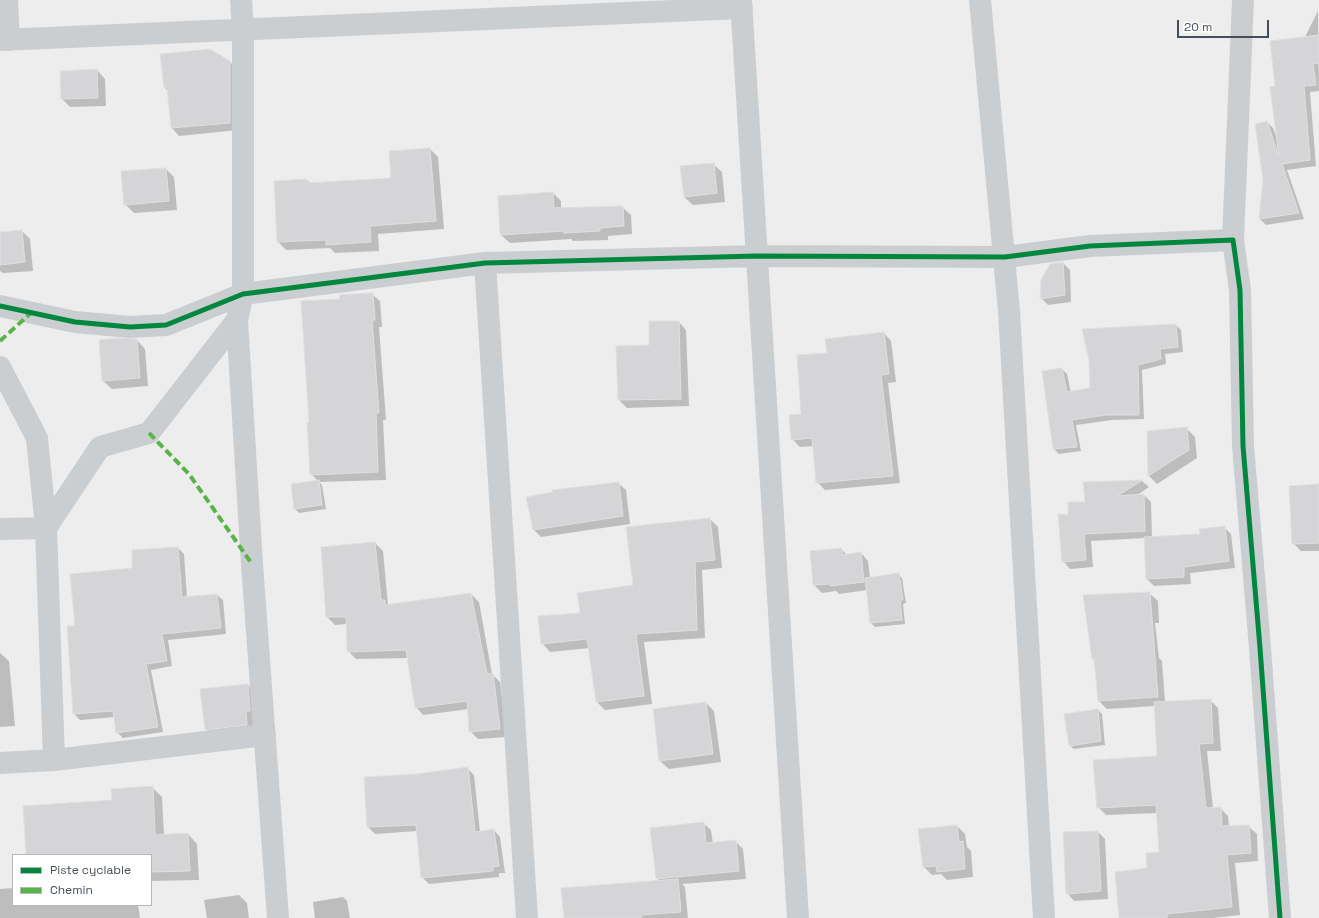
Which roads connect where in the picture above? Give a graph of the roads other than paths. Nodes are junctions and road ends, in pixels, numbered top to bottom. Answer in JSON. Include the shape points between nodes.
{"nodes":[{"id":1,"x":7,"y":0,"type":"edge"},
{"id":2,"x":241,"y":0,"type":"edge"},
{"id":3,"x":980,"y":0,"type":"edge"},
{"id":4,"x":1244,"y":0,"type":"edge"},
{"id":5,"x":741,"y":4,"type":"edge"},
{"id":6,"x":242,"y":30,"type":"junction"},
{"id":7,"x":4,"y":40,"type":"edge"},
{"id":8,"x":1233,"y":240,"type":"junction"},
{"id":9,"x":757,"y":256,"type":"junction"},
{"id":10,"x":1004,"y":257,"type":"junction"},
{"id":11,"x":485,"y":263,"type":"junction"},
{"id":12,"x":243,"y":294,"type":"junction"},
{"id":13,"x":0,"y":306,"type":"edge"},
{"id":14,"x":237,"y":320,"type":"junction"},
{"id":15,"x":0,"y":367,"type":"edge"},
{"id":16,"x":46,"y":528,"type":"junction"},
{"id":17,"x":0,"y":529,"type":"edge"},
{"id":18,"x":265,"y":735,"type":"junction"},
{"id":19,"x":54,"y":760,"type":"junction"},
{"id":20,"x":0,"y":764,"type":"edge"},
{"id":21,"x":278,"y":918,"type":"edge"},
{"id":22,"x":527,"y":918,"type":"edge"},
{"id":23,"x":798,"y":918,"type":"edge"},
{"id":24,"x":1044,"y":918,"type":"edge"},
{"id":25,"x":1280,"y":918,"type":"edge"}],
"edges":[{"from":1,"to":7,"type":"street"},
{"from":2,"to":6,"type":"street"},
{"from":3,"to":10,"type":"street"},
{"from":4,"to":8,"type":"street"},
{"from":5,"to":6,"type":"street"},
{"from":5,"to":9,"type":"street"},
{"from":6,"to":7,"type":"street"},
{"from":6,"to":12,"type":"street"},
{"from":8,"to":10,"type":"street","via":[[1090,246]]},
{"from":8,"to":25,"type":"street","via":[[1240,290],[1243,446]]},
{"from":9,"to":10,"type":"street"},
{"from":9,"to":11,"type":"street"},
{"from":9,"to":23,"type":"street"},
{"from":10,"to":24,"type":"street"},
{"from":11,"to":12,"type":"street"},
{"from":11,"to":22,"type":"street"},
{"from":12,"to":13,"type":"street","via":[[166,325],[130,327],[75,322]]},
{"from":12,"to":14,"type":"street"},
{"from":14,"to":16,"type":"street","via":[[149,433],[100,447]]},
{"from":14,"to":18,"type":"street"},
{"from":15,"to":16,"type":"street","via":[[37,438]]},
{"from":16,"to":17,"type":"street"},
{"from":16,"to":19,"type":"street"},
{"from":18,"to":19,"type":"street"},
{"from":18,"to":21,"type":"street"},
{"from":19,"to":20,"type":"street"}]}
